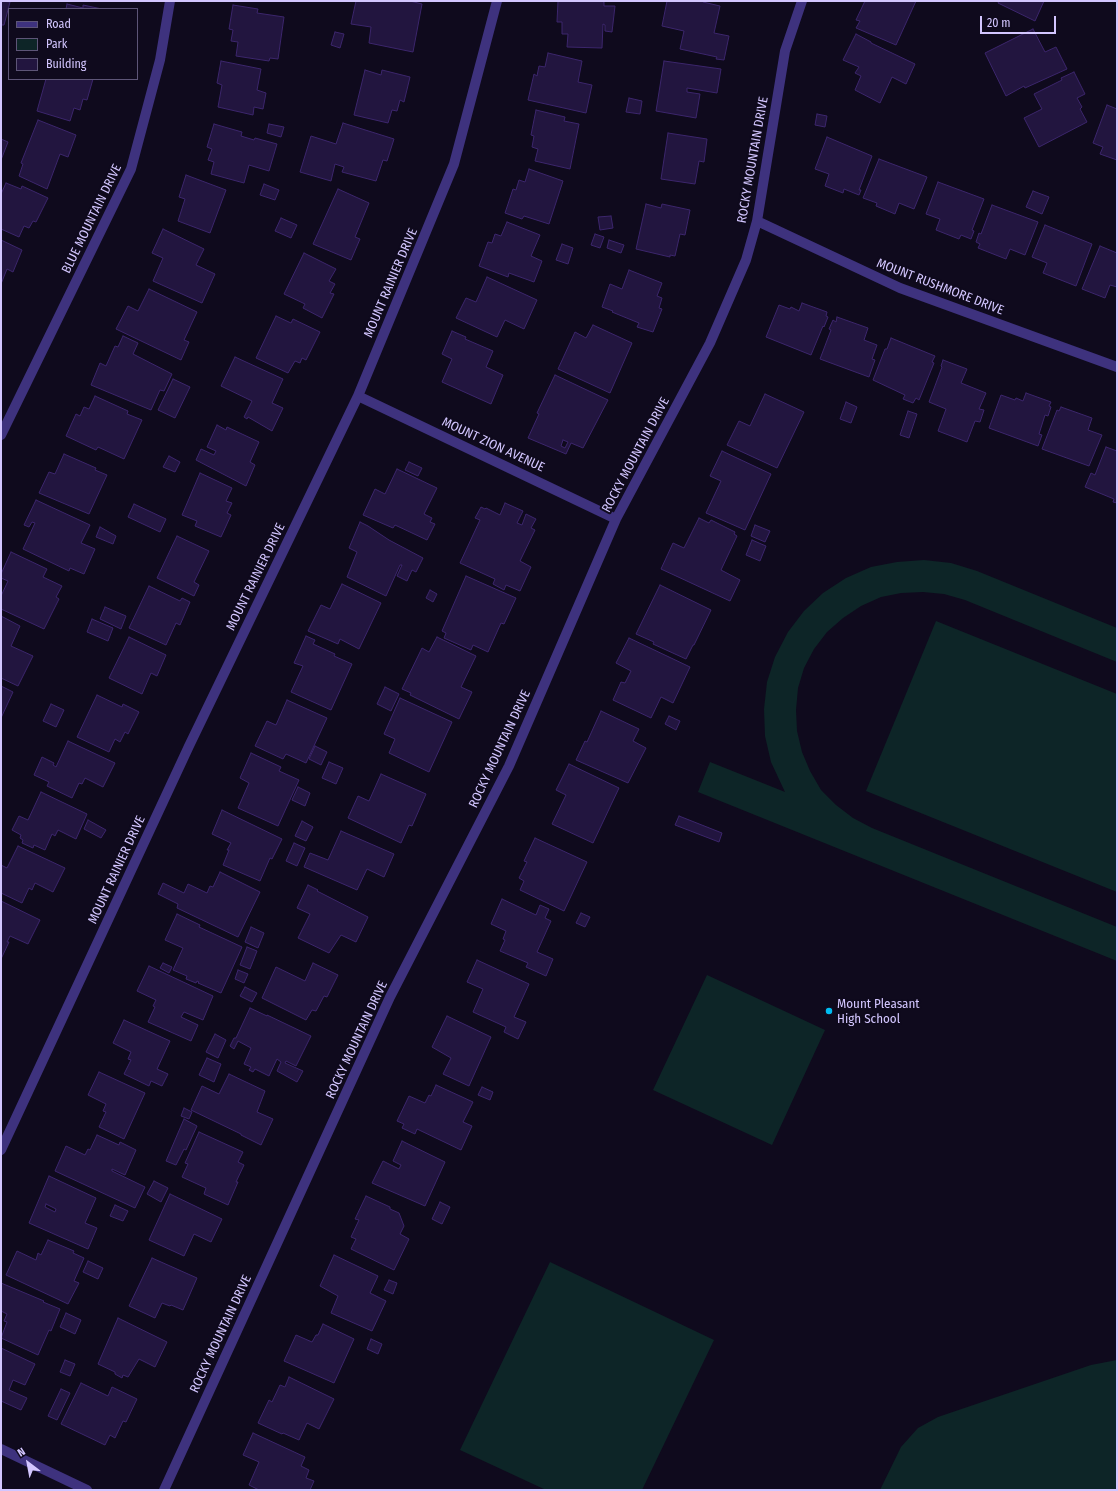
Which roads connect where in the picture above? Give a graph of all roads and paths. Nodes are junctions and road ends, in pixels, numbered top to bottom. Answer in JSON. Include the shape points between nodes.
{"nodes":[{"id":1,"x":170,"y":1,"type":"edge"},
{"id":2,"x":497,"y":1,"type":"edge"},
{"id":3,"x":802,"y":1,"type":"edge"},
{"id":4,"x":757,"y":221,"type":"junction"},
{"id":5,"x":1117,"y":367,"type":"edge"},
{"id":6,"x":358,"y":396,"type":"junction"},
{"id":7,"x":1,"y":435,"type":"edge"},
{"id":8,"x":616,"y":518,"type":"junction"},
{"id":9,"x":1,"y":1150,"type":"edge"},
{"id":10,"x":1,"y":1449,"type":"edge"},
{"id":11,"x":87,"y":1490,"type":"edge"},
{"id":12,"x":164,"y":1490,"type":"edge"}],
"edges":[{"from":1,"to":7,"type":"street","name":"BLUE MOUNTAIN DRIVE","via":[[160,60],[131,169]]},
{"from":2,"to":6,"type":"street","name":"MOUNT RAINIER DRIVE","via":[[454,164]]},
{"from":3,"to":4,"type":"street","name":"ROCKY MOUNTAIN DRIVE","via":[[785,52]]},
{"from":4,"to":5,"type":"street","name":"MOUNT RUSHMORE DRIVE","via":[[900,288]]},
{"from":4,"to":8,"type":"street","name":"ROCKY MOUNTAIN DRIVE","via":[[746,260],[710,343]]},
{"from":6,"to":8,"type":"street","name":"MOUNT ZION AVENUE"},
{"from":6,"to":9,"type":"street","name":"MOUNT RAINIER DRIVE","via":[[193,739]]},
{"from":8,"to":12,"type":"street","name":"ROCKY MOUNTAIN DRIVE","via":[[509,766],[390,997]]},
{"from":10,"to":11,"type":"street"}]}
